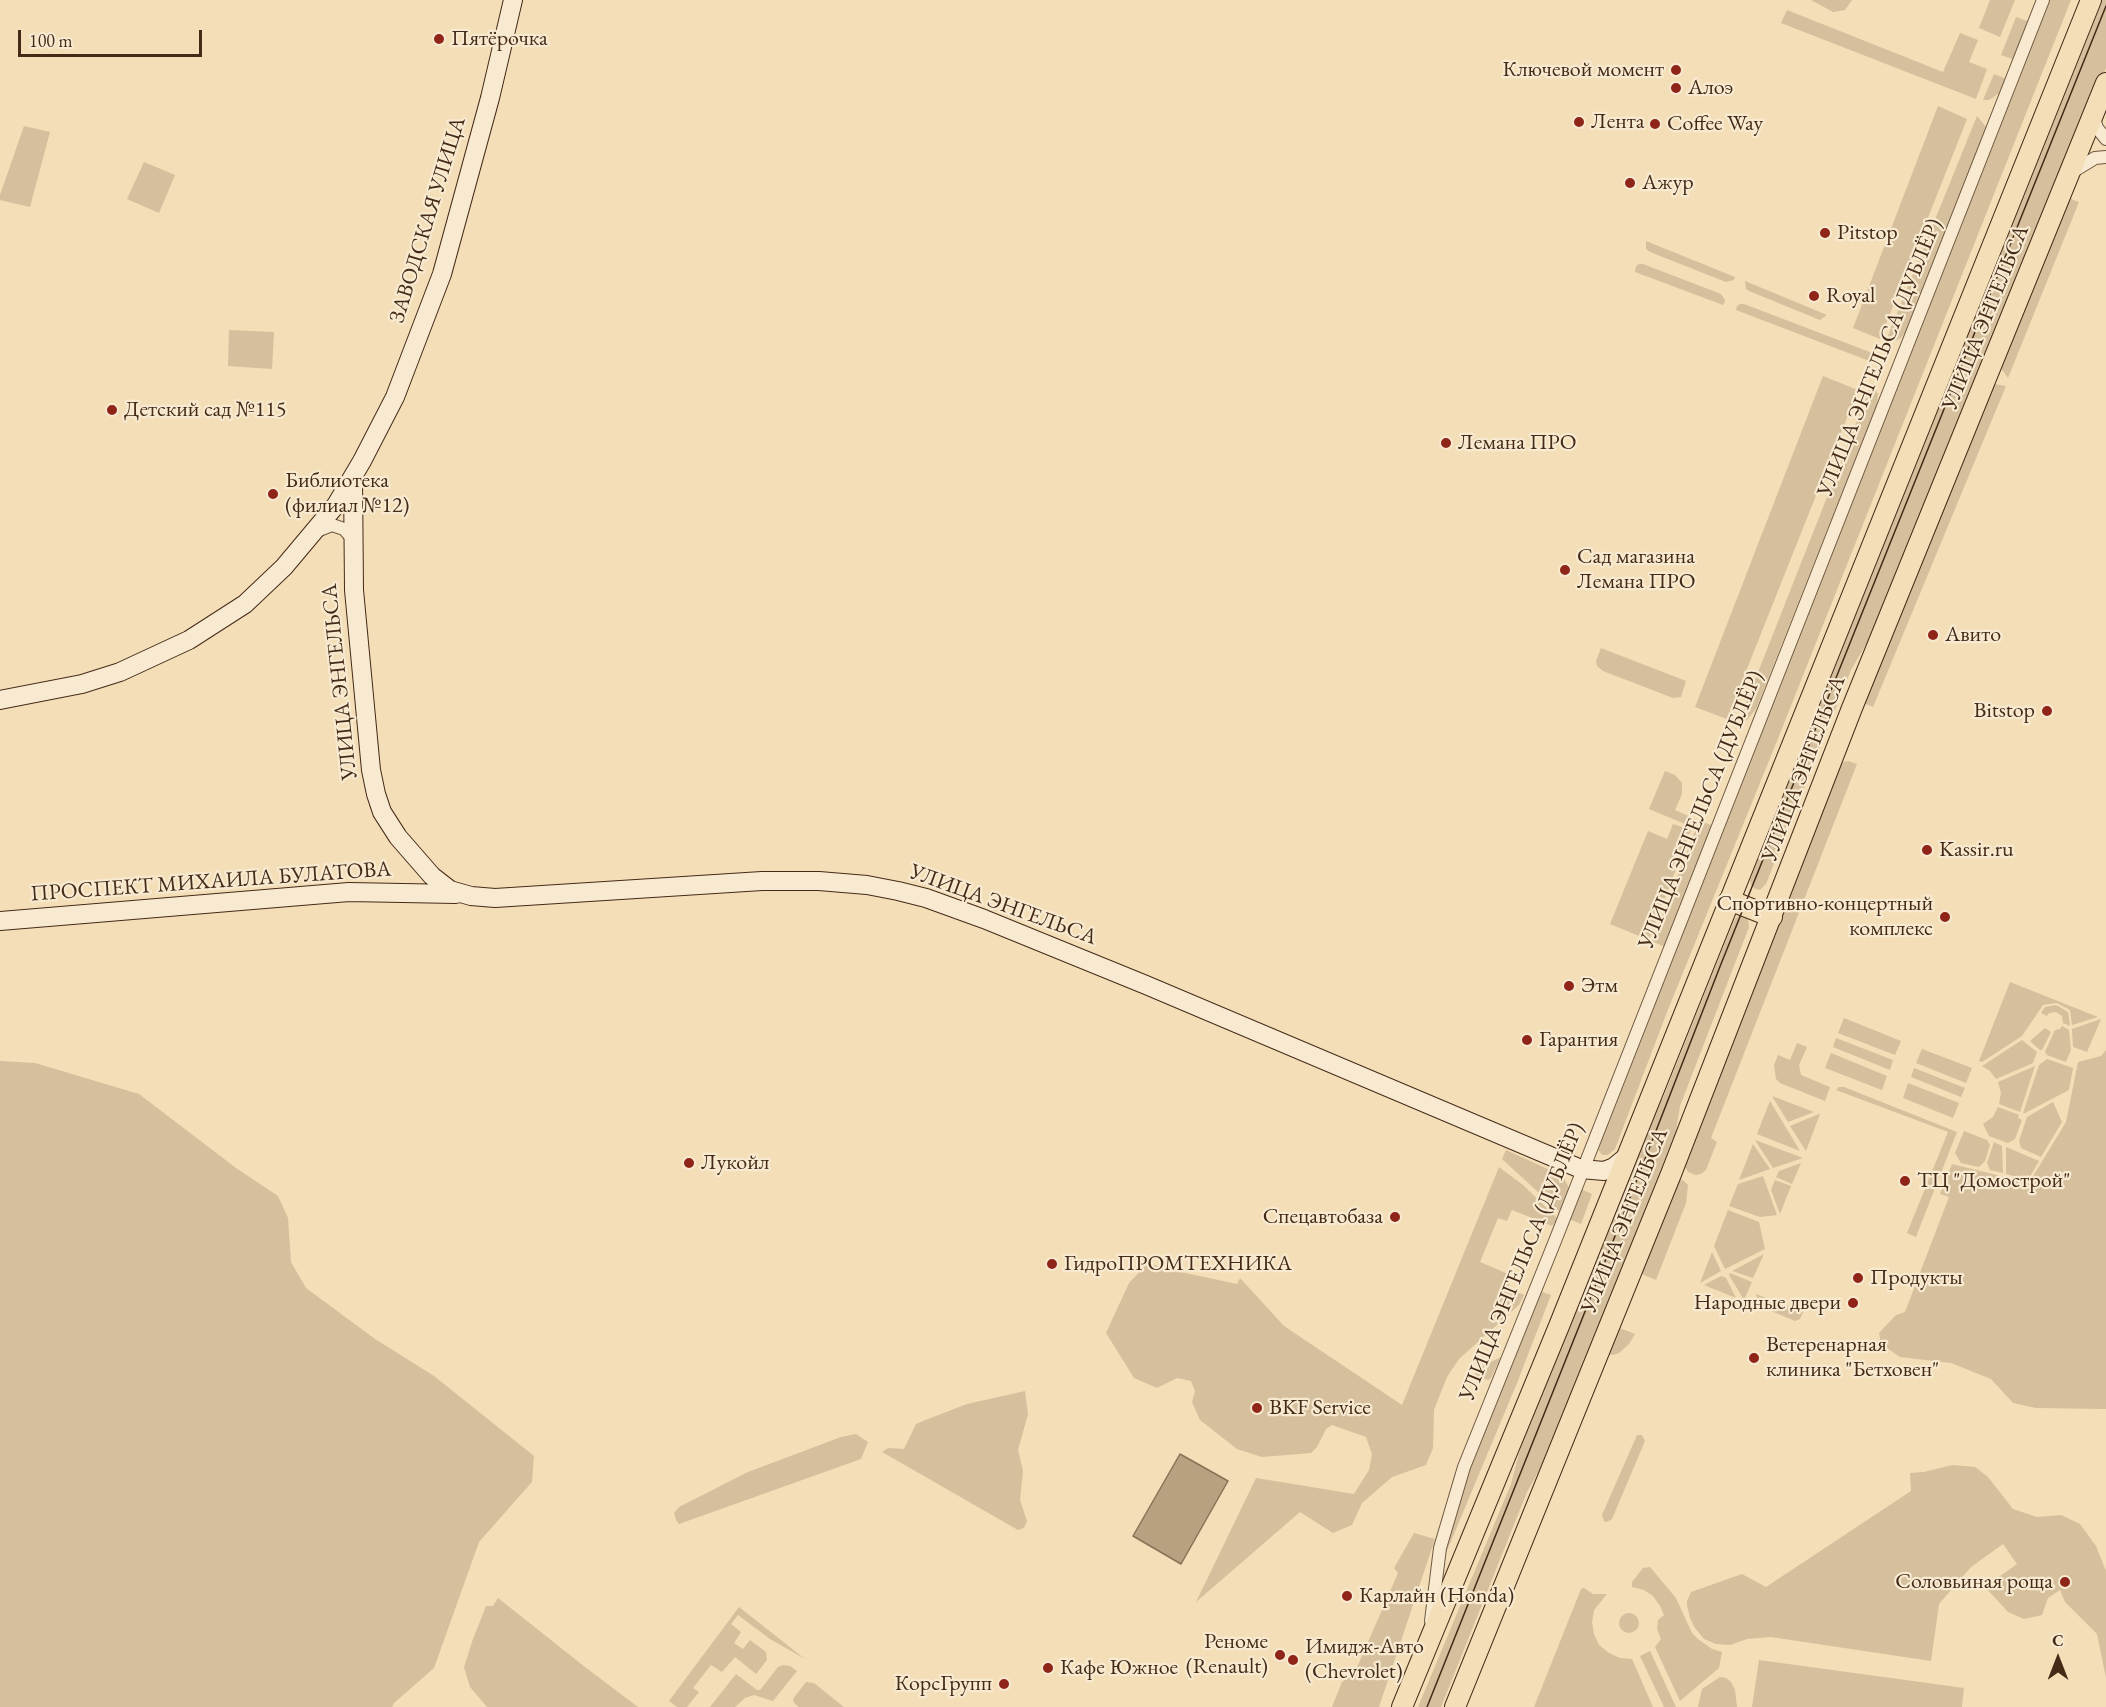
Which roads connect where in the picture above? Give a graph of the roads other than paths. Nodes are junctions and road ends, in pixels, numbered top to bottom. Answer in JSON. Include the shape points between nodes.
{"nodes":[{"id":1,"x":513,"y":0,"type":"edge"},
{"id":2,"x":2043,"y":0,"type":"edge"},
{"id":3,"x":2091,"y":0,"type":"edge"},
{"id":4,"x":2106,"y":83,"type":"edge"},
{"id":5,"x":2093,"y":115,"type":"junction"},
{"id":6,"x":2106,"y":139,"type":"edge"},
{"id":7,"x":2106,"y":157,"type":"edge"},
{"id":8,"x":2071,"y":173,"type":"junction"},
{"id":9,"x":353,"y":479,"type":"junction"},
{"id":10,"x":315,"y":531,"type":"junction"},
{"id":11,"x":352,"y":538,"type":"junction"},
{"id":12,"x":0,"y":700,"type":"edge"},
{"id":13,"x":461,"y":894,"type":"junction"},
{"id":14,"x":1729,"y":900,"type":"junction"},
{"id":15,"x":1772,"y":917,"type":"junction"},
{"id":16,"x":0,"y":921,"type":"edge"},
{"id":17,"x":1625,"y":1158,"type":"junction"},
{"id":18,"x":1581,"y":1169,"type":"junction"},
{"id":19,"x":1428,"y":1643,"type":"junction"},
{"id":20,"x":1404,"y":1702,"type":"edge"},
{"id":21,"x":1455,"y":1707,"type":"edge"}],
"edges":[{"from":1,"to":9,"type":"street","name":"ЗАВОДСКАЯ УЛИЦА","via":[[442,274],[395,397]]},
{"from":2,"to":18,"type":"street","name":"УЛИЦА ЭНГЕЛЬСА (ДУБЛЁР)"},
{"from":3,"to":14,"type":"main road","name":"УЛИЦА ЭНГЕЛЬСА"},
{"from":4,"to":5,"type":"main road","name":"УЛИЦА ЭНГЕЛЬСА"},
{"from":5,"to":6,"type":"street"},
{"from":5,"to":8,"type":"main road","name":"УЛИЦА ЭНГЕЛЬСА"},
{"from":7,"to":8,"type":"street","via":[[2095,158]]},
{"from":8,"to":15,"type":"main road","name":"УЛИЦА ЭНГЕЛЬСА","via":[[1852,708]]},
{"from":9,"to":10,"type":"street","name":"ЗАВОДСКАЯ УЛИЦА"},
{"from":9,"to":11,"type":"street","name":"ЗАВОДСКАЯ УЛИЦА"},
{"from":10,"to":11,"type":"street","via":[[332,525],[344,529]]},
{"from":10,"to":12,"type":"street","name":"ЗАВОДСКАЯ УЛИЦА","via":[[245,604],[189,640],[120,672],[82,684]]},
{"from":11,"to":13,"type":"street","name":"УЛИЦА ЭНГЕЛЬСА","via":[[368,744],[376,794],[389,824],[416,858],[443,885]]},
{"from":13,"to":16,"type":"street","name":"ПРОСПЕКТ МИХАИЛА БУЛАТОВА","via":[[349,892]]},
{"from":13,"to":18,"type":"street","name":"УЛИЦА ЭНГЕЛЬСА","via":[[495,898],[762,880],[867,885],[927,898],[1175,997]]},
{"from":14,"to":15,"type":"main road"},
{"from":14,"to":17,"type":"main road","name":"УЛИЦА ЭНГЕЛЬСА"},
{"from":15,"to":21,"type":"main road","name":"УЛИЦА ЭНГЕЛЬСА"},
{"from":17,"to":18,"type":"street","name":"УЛИЦА ЭНГЕЛЬСА","via":[[1604,1171]]},
{"from":17,"to":19,"type":"main road","name":"УЛИЦА ЭНГЕЛЬСА"},
{"from":18,"to":19,"type":"street","name":"УЛИЦА ЭНГЕЛЬСА (ДУБЛЁР)","via":[[1464,1467],[1440,1548]]},
{"from":19,"to":20,"type":"main road","name":"УЛИЦА ЭНГЕЛЬСА"}]}
